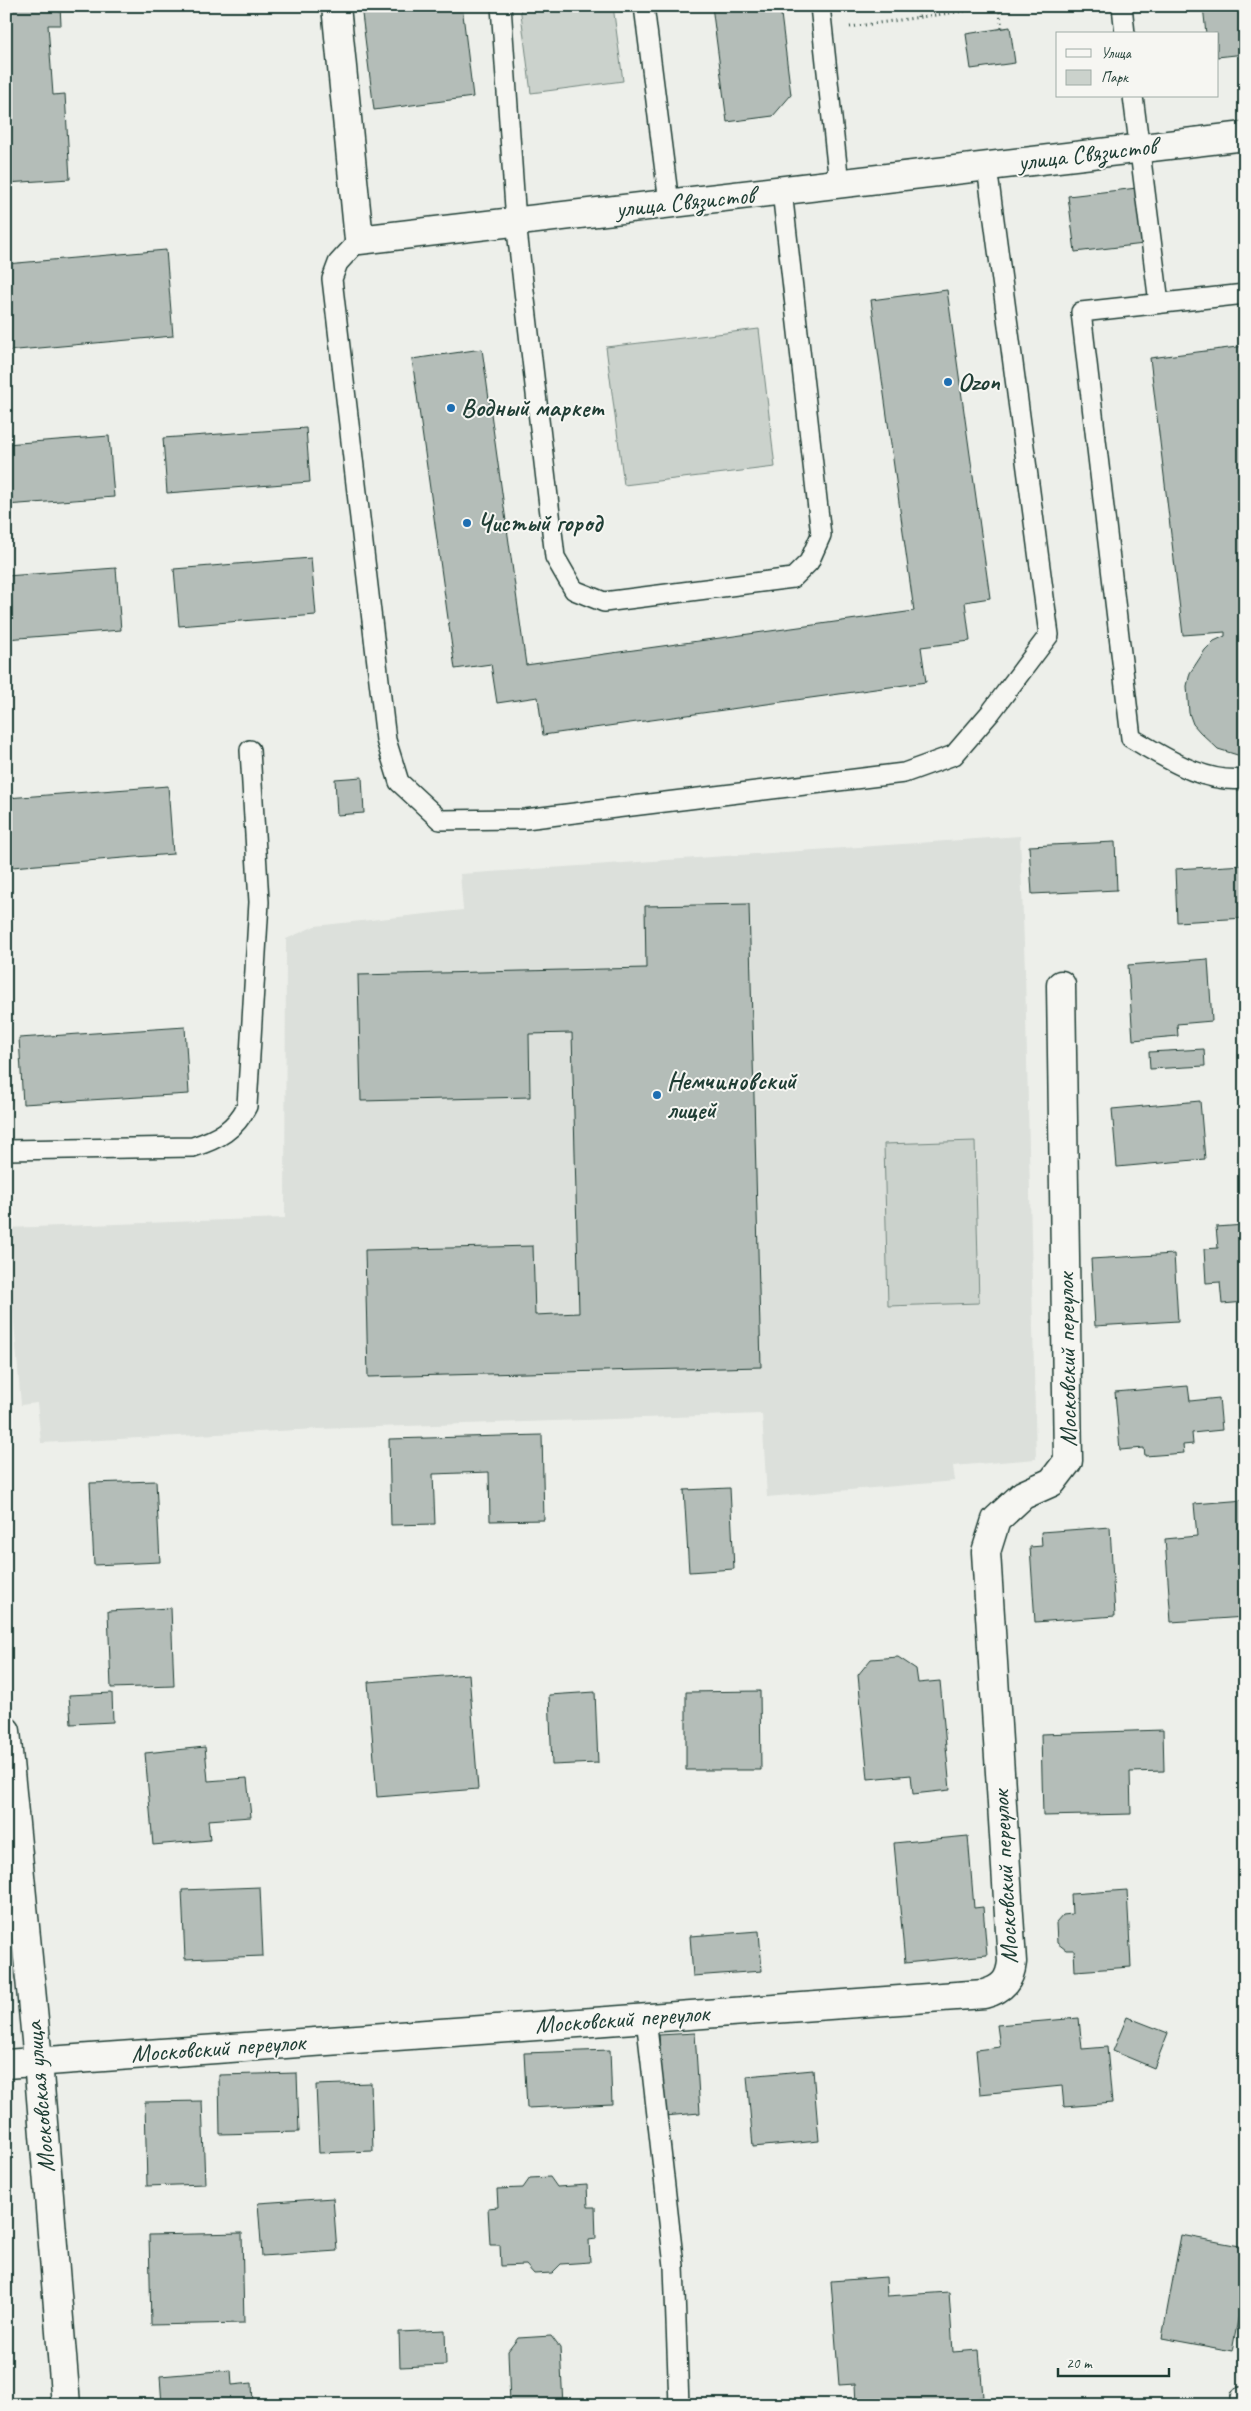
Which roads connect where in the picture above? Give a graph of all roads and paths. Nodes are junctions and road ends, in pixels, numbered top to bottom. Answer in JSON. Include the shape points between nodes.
{"nodes":[{"id":1,"x":336,"y":6,"type":"edge"},
{"id":2,"x":501,"y":6,"type":"edge"},
{"id":3,"x":644,"y":6,"type":"edge"},
{"id":4,"x":820,"y":6,"type":"edge"},
{"id":5,"x":917,"y":6,"type":"edge"},
{"id":6,"x":1000,"y":6,"type":"edge"},
{"id":7,"x":1122,"y":6,"type":"edge"},
{"id":8,"x":971,"y":8,"type":"edge"},
{"id":9,"x":918,"y":17,"type":"junction"},
{"id":10,"x":1002,"y":28,"type":"dead end"},
{"id":11,"x":822,"y":30,"type":"junction"},
{"id":12,"x":1125,"y":32,"type":"edge"},
{"id":13,"x":1133,"y":98,"type":"edge"},
{"id":14,"x":1245,"y":136,"type":"edge"},
{"id":15,"x":1139,"y":147,"type":"junction"},
{"id":16,"x":987,"y":167,"type":"junction"},
{"id":17,"x":839,"y":184,"type":"junction"},
{"id":18,"x":782,"y":191,"type":"junction"},
{"id":19,"x":669,"y":203,"type":"junction"},
{"id":20,"x":516,"y":222,"type":"junction"},
{"id":21,"x":359,"y":240,"type":"junction"},
{"id":22,"x":1245,"y":294,"type":"edge"},
{"id":23,"x":1159,"y":303,"type":"junction"},
{"id":24,"x":250,"y":750,"type":"dead end"},
{"id":25,"x":1245,"y":778,"type":"edge"},
{"id":26,"x":1061,"y":985,"type":"dead end"},
{"id":27,"x":6,"y":1150,"type":"edge"},
{"id":28,"x":6,"y":1736,"type":"edge"},
{"id":29,"x":646,"y":2018,"type":"junction"},
{"id":30,"x":38,"y":2061,"type":"junction"},
{"id":31,"x":6,"y":2064,"type":"edge"},
{"id":32,"x":66,"y":2405,"type":"edge"},
{"id":33,"x":679,"y":2405,"type":"edge"}],
"edges":[{"from":1,"to":21,"type":"street"},
{"from":2,"to":20,"type":"lane"},
{"from":3,"to":19,"type":"lane"},
{"from":4,"to":11,"type":"lane"},
{"from":5,"to":9,"type":"path"},
{"from":6,"to":8,"type":"path"},
{"from":6,"to":10,"type":"path"},
{"from":7,"to":12,"type":"lane"},
{"from":8,"to":9,"type":"path"},
{"from":9,"to":11,"type":"path"},
{"from":11,"to":17,"type":"lane"},
{"from":13,"to":15,"type":"lane"},
{"from":14,"to":15,"type":"street","name":"улица Связистов"},
{"from":15,"to":16,"type":"street","name":"улица Связистов"},
{"from":15,"to":23,"type":"lane"},
{"from":16,"to":17,"type":"street","name":"улица Связистов"},
{"from":16,"to":21,"type":"lane","via":[[1049,636],[992,712],[954,754],[904,773],[544,816],[440,820],[399,782],[386,740],[332,279],[338,263]]},
{"from":17,"to":18,"type":"street","name":"улица Связистов"},
{"from":18,"to":19,"type":"street","name":"улица Связистов"},
{"from":18,"to":20,"type":"lane","via":[[821,535],[809,562],[794,578],[604,602],[574,590],[555,557]]},
{"from":19,"to":20,"type":"street","name":"улица Связистов"},
{"from":20,"to":21,"type":"street","name":"улица Связистов"},
{"from":22,"to":23,"type":"lane"},
{"from":23,"to":25,"type":"lane","via":[[1081,312],[1131,738],[1189,770],[1234,780]]},
{"from":24,"to":27,"type":"lane","via":[[258,902],[247,1106],[240,1120],[228,1132],[193,1147]]},
{"from":26,"to":29,"type":"street","name":"Московский переулок","via":[[1068,1461],[1052,1482],[1023,1495],[996,1520],[986,1552],[1012,1962],[1010,1976],[998,1990],[984,1994]]},
{"from":28,"to":30,"type":"street","name":"Московская улица"},
{"from":29,"to":30,"type":"street","name":"Московский переулок"},
{"from":29,"to":33,"type":"lane","via":[[674,2266]]},
{"from":30,"to":31,"type":"street","name":"Московский переулок"},
{"from":30,"to":32,"type":"street","name":"Московская улица"}]}
